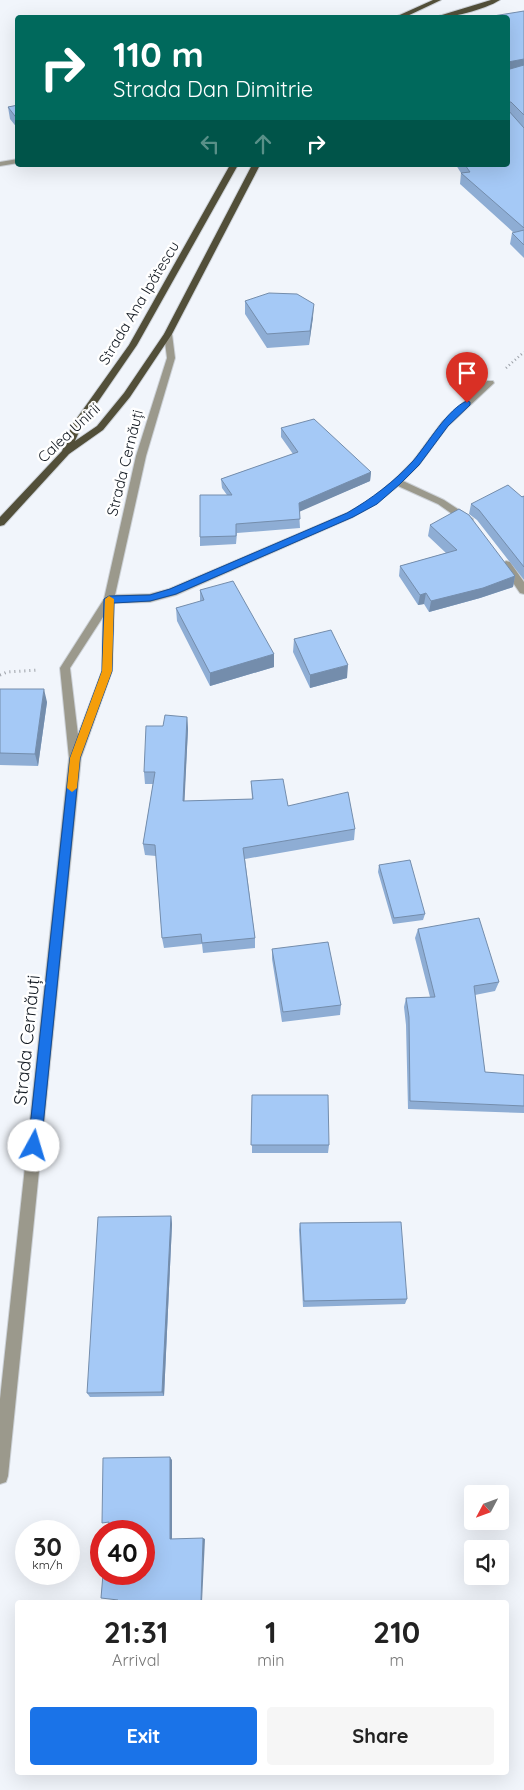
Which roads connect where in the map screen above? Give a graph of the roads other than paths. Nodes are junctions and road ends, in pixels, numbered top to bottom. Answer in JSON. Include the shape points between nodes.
{"nodes":[{"id":1,"x":438,"y":0,"type":"edge"},
{"id":2,"x":472,"y":0,"type":"edge"},
{"id":3,"x":498,"y":0,"type":"edge"},
{"id":4,"x":403,"y":15,"type":"edge"},
{"id":5,"x":436,"y":15,"type":"edge"},
{"id":6,"x":449,"y":15,"type":"edge"},
{"id":7,"x":15,"y":162,"type":"edge"},
{"id":8,"x":0,"y":164,"type":"edge"},
{"id":9,"x":233,"y":167,"type":"edge"},
{"id":10,"x":255,"y":167,"type":"edge"},
{"id":11,"x":168,"y":334,"type":"junction"},
{"id":12,"x":490,"y":382,"type":"dead end"},
{"id":13,"x":66,"y":452,"type":"junction"},
{"id":14,"x":397,"y":482,"type":"junction"},
{"id":15,"x":0,"y":523,"type":"edge"},
{"id":16,"x":477,"y":529,"type":"edge"},
{"id":17,"x":497,"y":554,"type":"edge"},
{"id":18,"x":524,"y":590,"type":"edge"},
{"id":19,"x":109,"y":599,"type":"junction"},
{"id":20,"x":75,"y":758,"type":"junction"},
{"id":21,"x":0,"y":1476,"type":"edge"}],
"edges":[{"from":1,"to":4,"type":"main road"},
{"from":2,"to":5,"type":"main road"},
{"from":3,"to":6,"type":"main road"},
{"from":7,"to":8,"type":"street"},
{"from":9,"to":13,"type":"main road","name":"Strada Ana Ipătescu","via":[[133,345],[77,425]]},
{"from":10,"to":11,"type":"main road"},
{"from":11,"to":13,"type":"main road","name":"Calea Unirii","via":[[127,395],[100,428]]},
{"from":11,"to":19,"type":"street","name":"Strada Cernăuți","via":[[171,358],[141,456]]},
{"from":12,"to":14,"type":"street","via":[[445,424],[416,463]]},
{"from":13,"to":15,"type":"main road","name":"Calea Unirii"},
{"from":14,"to":16,"type":"street","via":[[441,502]]},
{"from":14,"to":19,"type":"street","via":[[373,502],[350,515],[172,592],[150,598]]},
{"from":17,"to":18,"type":"street"},
{"from":19,"to":20,"type":"street","name":"Strada Cernăuți","via":[[107,671]]},
{"from":19,"to":20,"type":"street","name":"Strada Cernăuți","via":[[65,668]]},
{"from":20,"to":21,"type":"street","name":"Strada Cernăuți"}]}
